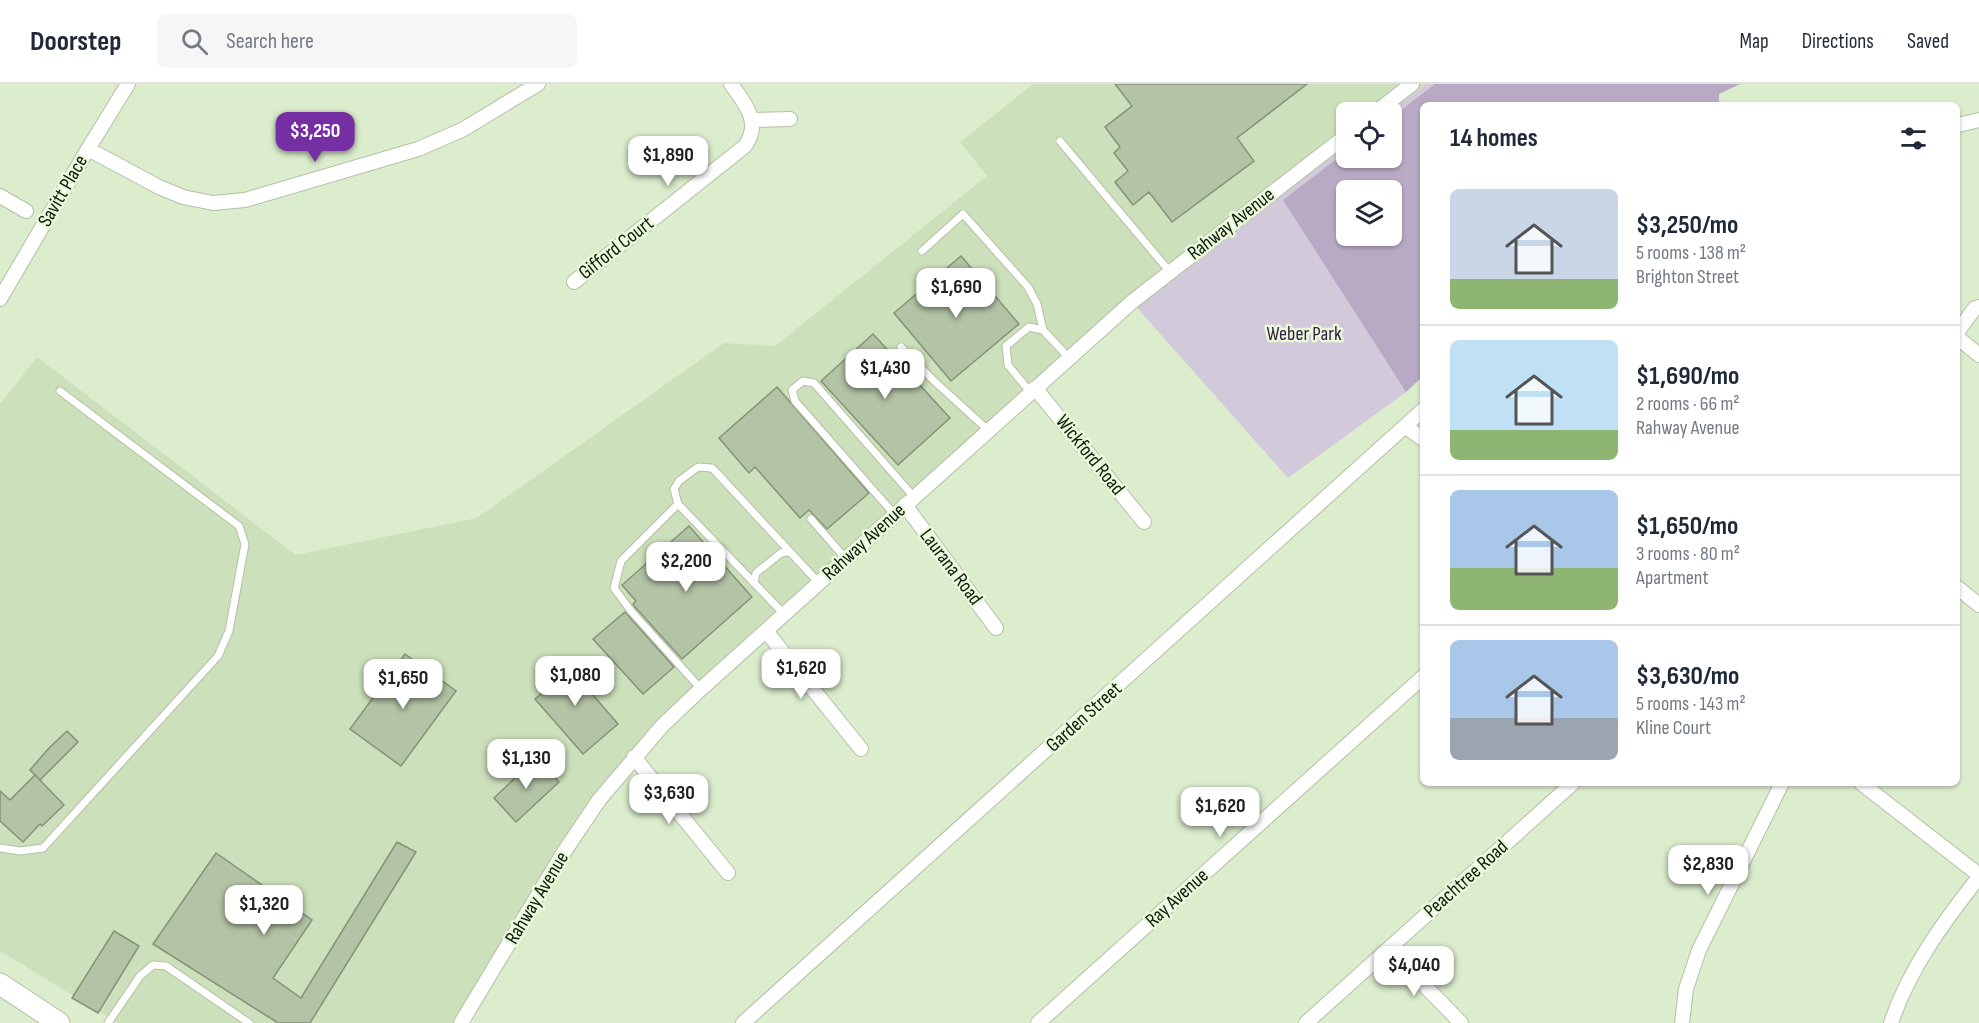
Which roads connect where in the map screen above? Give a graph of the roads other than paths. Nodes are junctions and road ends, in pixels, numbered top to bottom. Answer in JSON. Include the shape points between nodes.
{"nodes":[{"id":1,"x":128,"y":84,"type":"edge"},
{"id":2,"x":538,"y":84,"type":"edge"},
{"id":3,"x":731,"y":84,"type":"edge"},
{"id":4,"x":1412,"y":84,"type":"edge"},
{"id":5,"x":1389,"y":102,"type":"edge"},
{"id":6,"x":790,"y":119,"type":"dead end"},
{"id":7,"x":753,"y":120,"type":"junction"},
{"id":8,"x":1979,"y":120,"type":"edge"},
{"id":9,"x":1960,"y":125,"type":"edge"},
{"id":10,"x":1060,"y":141,"type":"dead end"},
{"id":11,"x":1336,"y":144,"type":"edge"},
{"id":12,"x":87,"y":149,"type":"junction"},
{"id":13,"x":0,"y":196,"type":"edge"},
{"id":14,"x":26,"y":212,"type":"dead end"},
{"id":15,"x":922,"y":251,"type":"dead end"},
{"id":16,"x":1170,"y":273,"type":"junction"},
{"id":17,"x":574,"y":282,"type":"dead end"},
{"id":18,"x":0,"y":299,"type":"edge"},
{"id":19,"x":1979,"y":307,"type":"edge"},
{"id":20,"x":1960,"y":328,"type":"edge"},
{"id":21,"x":1043,"y":330,"type":"junction"},
{"id":22,"x":1960,"y":340,"type":"edge"},
{"id":23,"x":901,"y":346,"type":"dead end"},
{"id":24,"x":1979,"y":355,"type":"edge"},
{"id":25,"x":1069,"y":358,"type":"junction"},
{"id":26,"x":60,"y":391,"type":"dead end"},
{"id":27,"x":1033,"y":391,"type":"junction"},
{"id":28,"x":1420,"y":413,"type":"edge"},
{"id":29,"x":1405,"y":426,"type":"junction"},
{"id":30,"x":988,"y":430,"type":"junction"},
{"id":31,"x":1420,"y":437,"type":"edge"},
{"id":32,"x":678,"y":504,"type":"junction"},
{"id":33,"x":905,"y":506,"type":"junction"},
{"id":34,"x":811,"y":519,"type":"dead end"},
{"id":35,"x":1144,"y":522,"type":"dead end"},
{"id":36,"x":789,"y":552,"type":"junction"},
{"id":37,"x":846,"y":558,"type":"junction"},
{"id":38,"x":754,"y":583,"type":"junction"},
{"id":39,"x":819,"y":583,"type":"junction"},
{"id":40,"x":1960,"y":590,"type":"edge"},
{"id":41,"x":1979,"y":605,"type":"edge"},
{"id":42,"x":784,"y":614,"type":"junction"},
{"id":43,"x":996,"y":628,"type":"dead end"},
{"id":44,"x":765,"y":631,"type":"junction"},
{"id":45,"x":1420,"y":680,"type":"edge"},
{"id":46,"x":701,"y":689,"type":"junction"},
{"id":47,"x":861,"y":749,"type":"dead end"},
{"id":48,"x":634,"y":757,"type":"junction"},
{"id":49,"x":1570,"y":786,"type":"edge"},
{"id":50,"x":1781,"y":786,"type":"edge"},
{"id":51,"x":1865,"y":786,"type":"edge"},
{"id":52,"x":0,"y":848,"type":"edge"},
{"id":53,"x":728,"y":873,"type":"dead end"},
{"id":54,"x":1979,"y":876,"type":"edge"},
{"id":55,"x":1392,"y":946,"type":"junction"},
{"id":56,"x":0,"y":984,"type":"edge"},
{"id":57,"x":59,"y":1023,"type":"edge"},
{"id":58,"x":108,"y":1023,"type":"edge"},
{"id":59,"x":249,"y":1023,"type":"edge"},
{"id":60,"x":461,"y":1023,"type":"edge"},
{"id":61,"x":743,"y":1023,"type":"edge"},
{"id":62,"x":1038,"y":1023,"type":"edge"},
{"id":63,"x":1306,"y":1023,"type":"edge"},
{"id":64,"x":1461,"y":1023,"type":"edge"},
{"id":65,"x":1682,"y":1023,"type":"edge"},
{"id":66,"x":1891,"y":1023,"type":"edge"}],
"edges":[{"from":1,"to":12,"type":"street","name":"Savitt Place"},
{"from":2,"to":12,"type":"street","via":[[462,130],[418,149],[245,201],[213,203],[183,196],[159,188]]},
{"from":3,"to":7,"type":"street"},
{"from":4,"to":5,"type":"street"},
{"from":6,"to":7,"type":"street"},
{"from":7,"to":17,"type":"street","name":"Gifford Court","via":[[745,146]]},
{"from":8,"to":9,"type":"street"},
{"from":10,"to":16,"type":"lane"},
{"from":11,"to":16,"type":"street","name":"Rahway Avenue"},
{"from":12,"to":18,"type":"street","name":"Savitt Place"},
{"from":13,"to":14,"type":"street"},
{"from":15,"to":21,"type":"lane","via":[[963,214],[1028,287]]},
{"from":16,"to":25,"type":"street","name":"Rahway Avenue"},
{"from":19,"to":20,"type":"street"},
{"from":21,"to":25,"type":"lane"},
{"from":21,"to":27,"type":"lane","via":[[1029,327],[1006,346],[1008,365]]},
{"from":22,"to":24,"type":"street"},
{"from":23,"to":30,"type":"lane"},
{"from":25,"to":27,"type":"street","name":"Rahway Avenue"},
{"from":26,"to":52,"type":"lane","via":[[239,526],[245,544],[229,631],[218,656],[43,848]]},
{"from":27,"to":30,"type":"street","name":"Rahway Avenue"},
{"from":27,"to":35,"type":"street","name":"Wickford Road"},
{"from":28,"to":29,"type":"street","name":"Garden Street"},
{"from":29,"to":31,"type":"street"},
{"from":29,"to":61,"type":"street","name":"Garden Street"},
{"from":30,"to":33,"type":"street","name":"Rahway Avenue"},
{"from":32,"to":36,"type":"lane","via":[[674,489],[679,481],[698,467],[712,468]]},
{"from":32,"to":38,"type":"lane"},
{"from":32,"to":46,"type":"lane","via":[[621,561],[614,588]]},
{"from":33,"to":33,"type":"lane","via":[[814,383],[803,381],[792,390],[795,401]]},
{"from":33,"to":37,"type":"street","name":"Rahway Avenue"},
{"from":33,"to":43,"type":"street","name":"Laurana Road"},
{"from":34,"to":37,"type":"lane"},
{"from":36,"to":38,"type":"lane","via":[[781,553],[756,573]]},
{"from":36,"to":39,"type":"lane"},
{"from":37,"to":39,"type":"street","name":"Rahway Avenue"},
{"from":38,"to":42,"type":"lane"},
{"from":39,"to":42,"type":"street","name":"Rahway Avenue"},
{"from":40,"to":41,"type":"street"},
{"from":42,"to":44,"type":"street","name":"Rahway Avenue"},
{"from":44,"to":46,"type":"street","name":"Rahway Avenue"},
{"from":44,"to":47,"type":"street"},
{"from":45,"to":62,"type":"street","name":"Ray Avenue"},
{"from":46,"to":48,"type":"street","name":"Rahway Avenue"},
{"from":48,"to":53,"type":"street"},
{"from":48,"to":60,"type":"street","name":"Rahway Avenue","via":[[562,855]]},
{"from":49,"to":55,"type":"street","name":"Peachtree Road"},
{"from":50,"to":65,"type":"street","via":[[1699,950],[1686,989]]},
{"from":51,"to":54,"type":"street"},
{"from":54,"to":66,"type":"street","via":[[1918,962]]},
{"from":55,"to":63,"type":"street","name":"Peachtree Road"},
{"from":55,"to":64,"type":"street"},
{"from":56,"to":57,"type":"main road"},
{"from":58,"to":59,"type":"lane","via":[[140,976],[153,965],[166,966]]}]}
